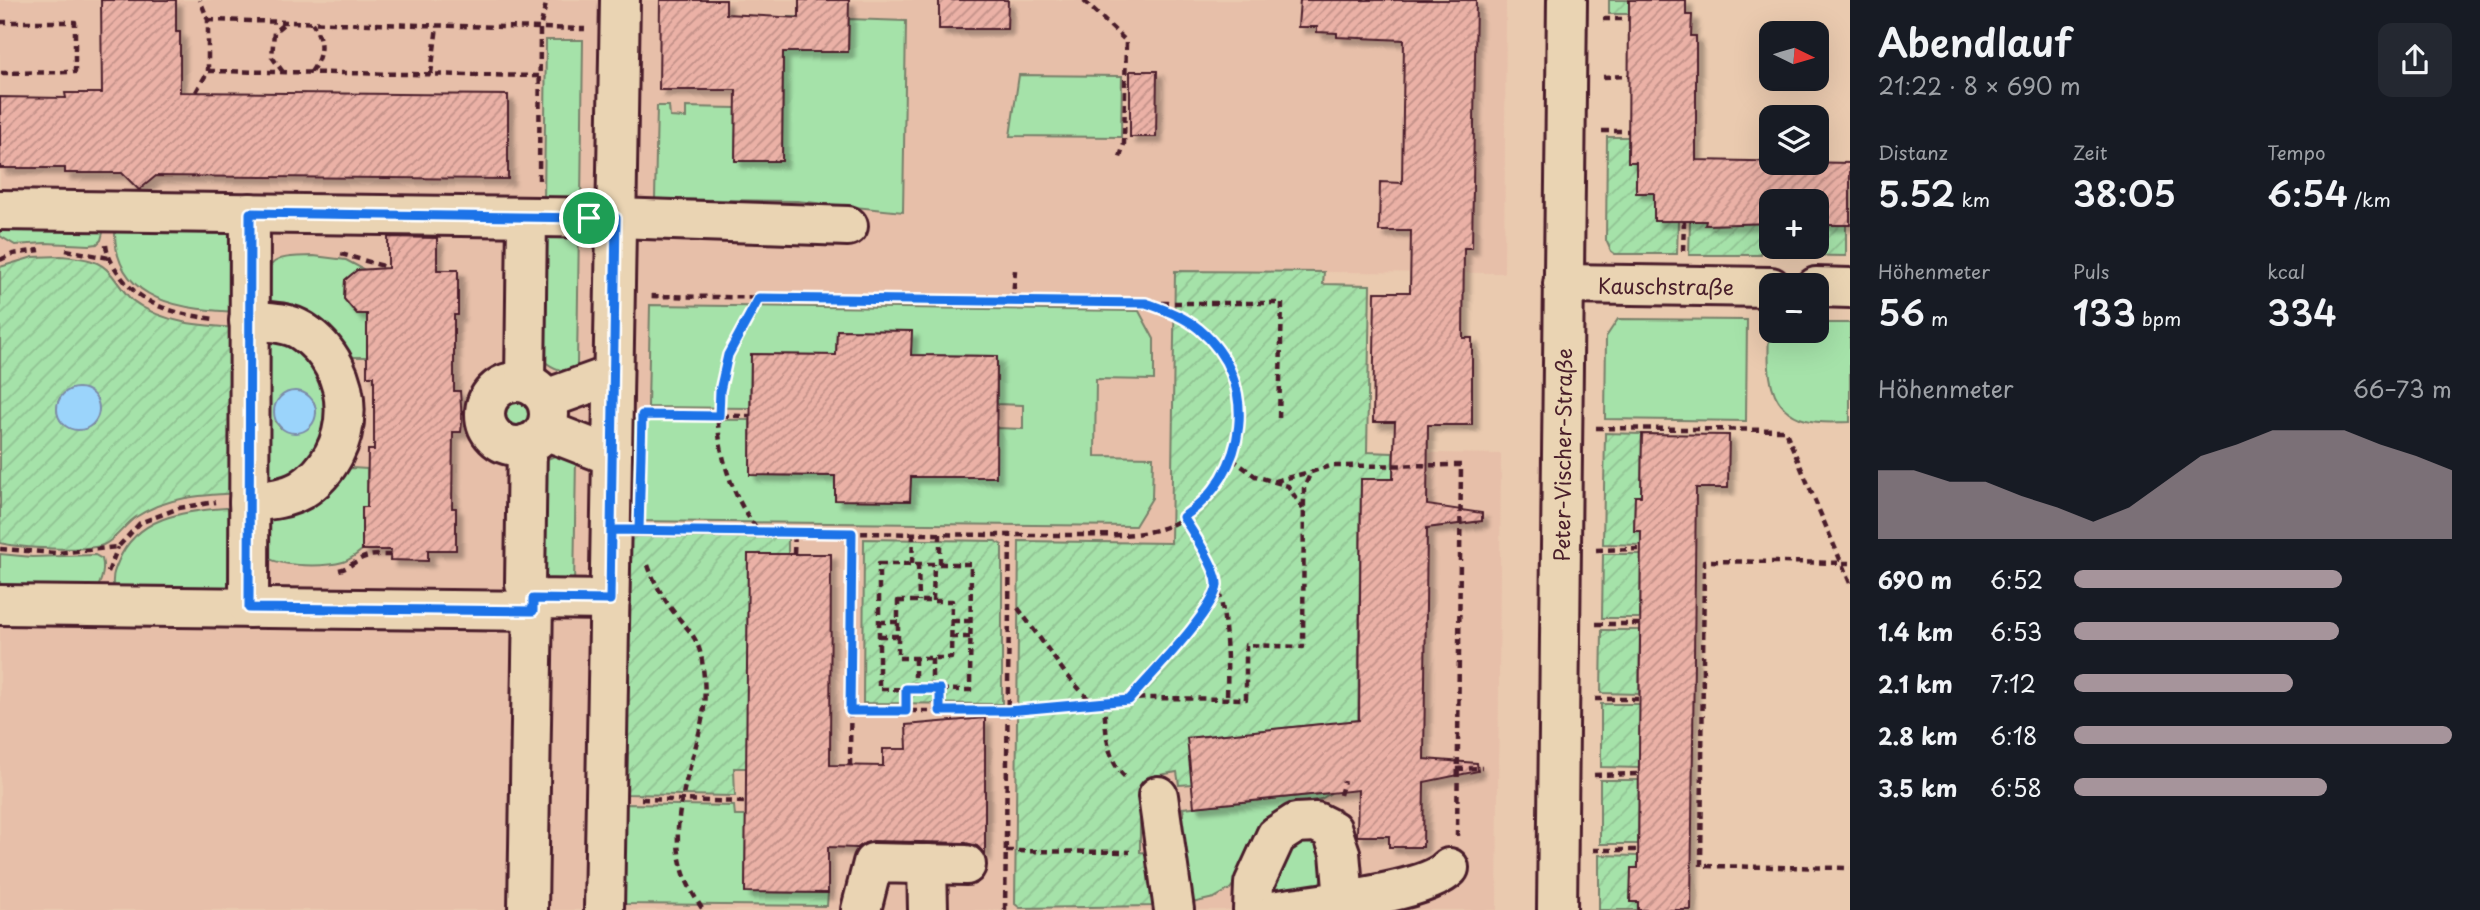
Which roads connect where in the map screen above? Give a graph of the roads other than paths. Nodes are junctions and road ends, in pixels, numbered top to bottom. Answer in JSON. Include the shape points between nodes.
{"nodes":[{"id":1,"x":620,"y":0,"type":"edge"},
{"id":2,"x":1567,"y":0,"type":"edge"},
{"id":3,"x":0,"y":210,"type":"edge"},
{"id":4,"x":250,"y":213,"type":"junction"},
{"id":5,"x":533,"y":217,"type":"junction"},
{"id":6,"x":616,"y":218,"type":"junction"},
{"id":7,"x":848,"y":226,"type":"dead end"},
{"id":8,"x":1759,"y":275,"type":"edge"},
{"id":9,"x":1563,"y":284,"type":"junction"},
{"id":10,"x":1829,"y":287,"type":"edge"},
{"id":11,"x":1850,"y":288,"type":"edge"},
{"id":12,"x":249,"y":321,"type":"junction"},
{"id":13,"x":613,"y":375,"type":"junction"},
{"id":14,"x":536,"y":414,"type":"junction"},
{"id":15,"x":612,"y":456,"type":"junction"},
{"id":16,"x":249,"y":502,"type":"junction"},
{"id":17,"x":610,"y":600,"type":"junction"},
{"id":18,"x":0,"y":605,"type":"edge"},
{"id":19,"x":533,"y":605,"type":"junction"},
{"id":20,"x":249,"y":608,"type":"junction"},
{"id":21,"x":1145,"y":788,"type":"road end"},
{"id":22,"x":928,"y":864,"type":"junction"},
{"id":23,"x":966,"y":865,"type":"dead end"},
{"id":24,"x":1449,"y":868,"type":"road end"},
{"id":25,"x":1344,"y":899,"type":"junction"},
{"id":26,"x":528,"y":910,"type":"edge"},
{"id":27,"x":604,"y":910,"type":"edge"},
{"id":28,"x":861,"y":910,"type":"edge"},
{"id":29,"x":928,"y":910,"type":"edge"},
{"id":30,"x":1174,"y":910,"type":"edge"},
{"id":31,"x":1253,"y":910,"type":"edge"},
{"id":32,"x":1278,"y":910,"type":"edge"},
{"id":33,"x":1557,"y":910,"type":"edge"}],
"edges":[{"from":1,"to":6,"type":"street"},
{"from":2,"to":9,"type":"street","name":"Peter-Vischer-Straße"},
{"from":3,"to":4,"type":"street"},
{"from":4,"to":5,"type":"street"},
{"from":4,"to":12,"type":"street"},
{"from":5,"to":6,"type":"street"},
{"from":5,"to":14,"type":"street"},
{"from":6,"to":7,"type":"street"},
{"from":6,"to":13,"type":"street"},
{"from":8,"to":9,"type":"street","name":"Kauschstraße"},
{"from":9,"to":33,"type":"street","name":"Peter-Vischer-Straße"},
{"from":10,"to":11,"type":"street"},
{"from":12,"to":16,"type":"street"},
{"from":12,"to":16,"type":"street","via":[[279,323],[301,331],[321,348],[343,386],[346,409],[343,433],[321,471],[301,489],[279,499]]},
{"from":13,"to":14,"type":"street"},
{"from":13,"to":15,"type":"street"},
{"from":14,"to":14,"type":"street","via":[[517,446],[498,440],[473,413],[506,383]]},
{"from":14,"to":15,"type":"street"},
{"from":14,"to":19,"type":"street","via":[[525,584]]},
{"from":15,"to":17,"type":"street"},
{"from":16,"to":20,"type":"street"},
{"from":17,"to":19,"type":"street"},
{"from":17,"to":27,"type":"street"},
{"from":18,"to":20,"type":"street"},
{"from":19,"to":20,"type":"street"},
{"from":19,"to":26,"type":"street"},
{"from":21,"to":30,"type":"street","via":[[1164,839]]},
{"from":22,"to":23,"type":"street"},
{"from":22,"to":28,"type":"street","via":[[873,863]]},
{"from":22,"to":29,"type":"street"},
{"from":24,"to":25,"type":"street","via":[[1415,887]]},
{"from":25,"to":31,"type":"street","via":[[1340,853],[1332,830],[1316,822],[1296,823],[1276,836],[1254,884]]},
{"from":25,"to":32,"type":"street"}]}
